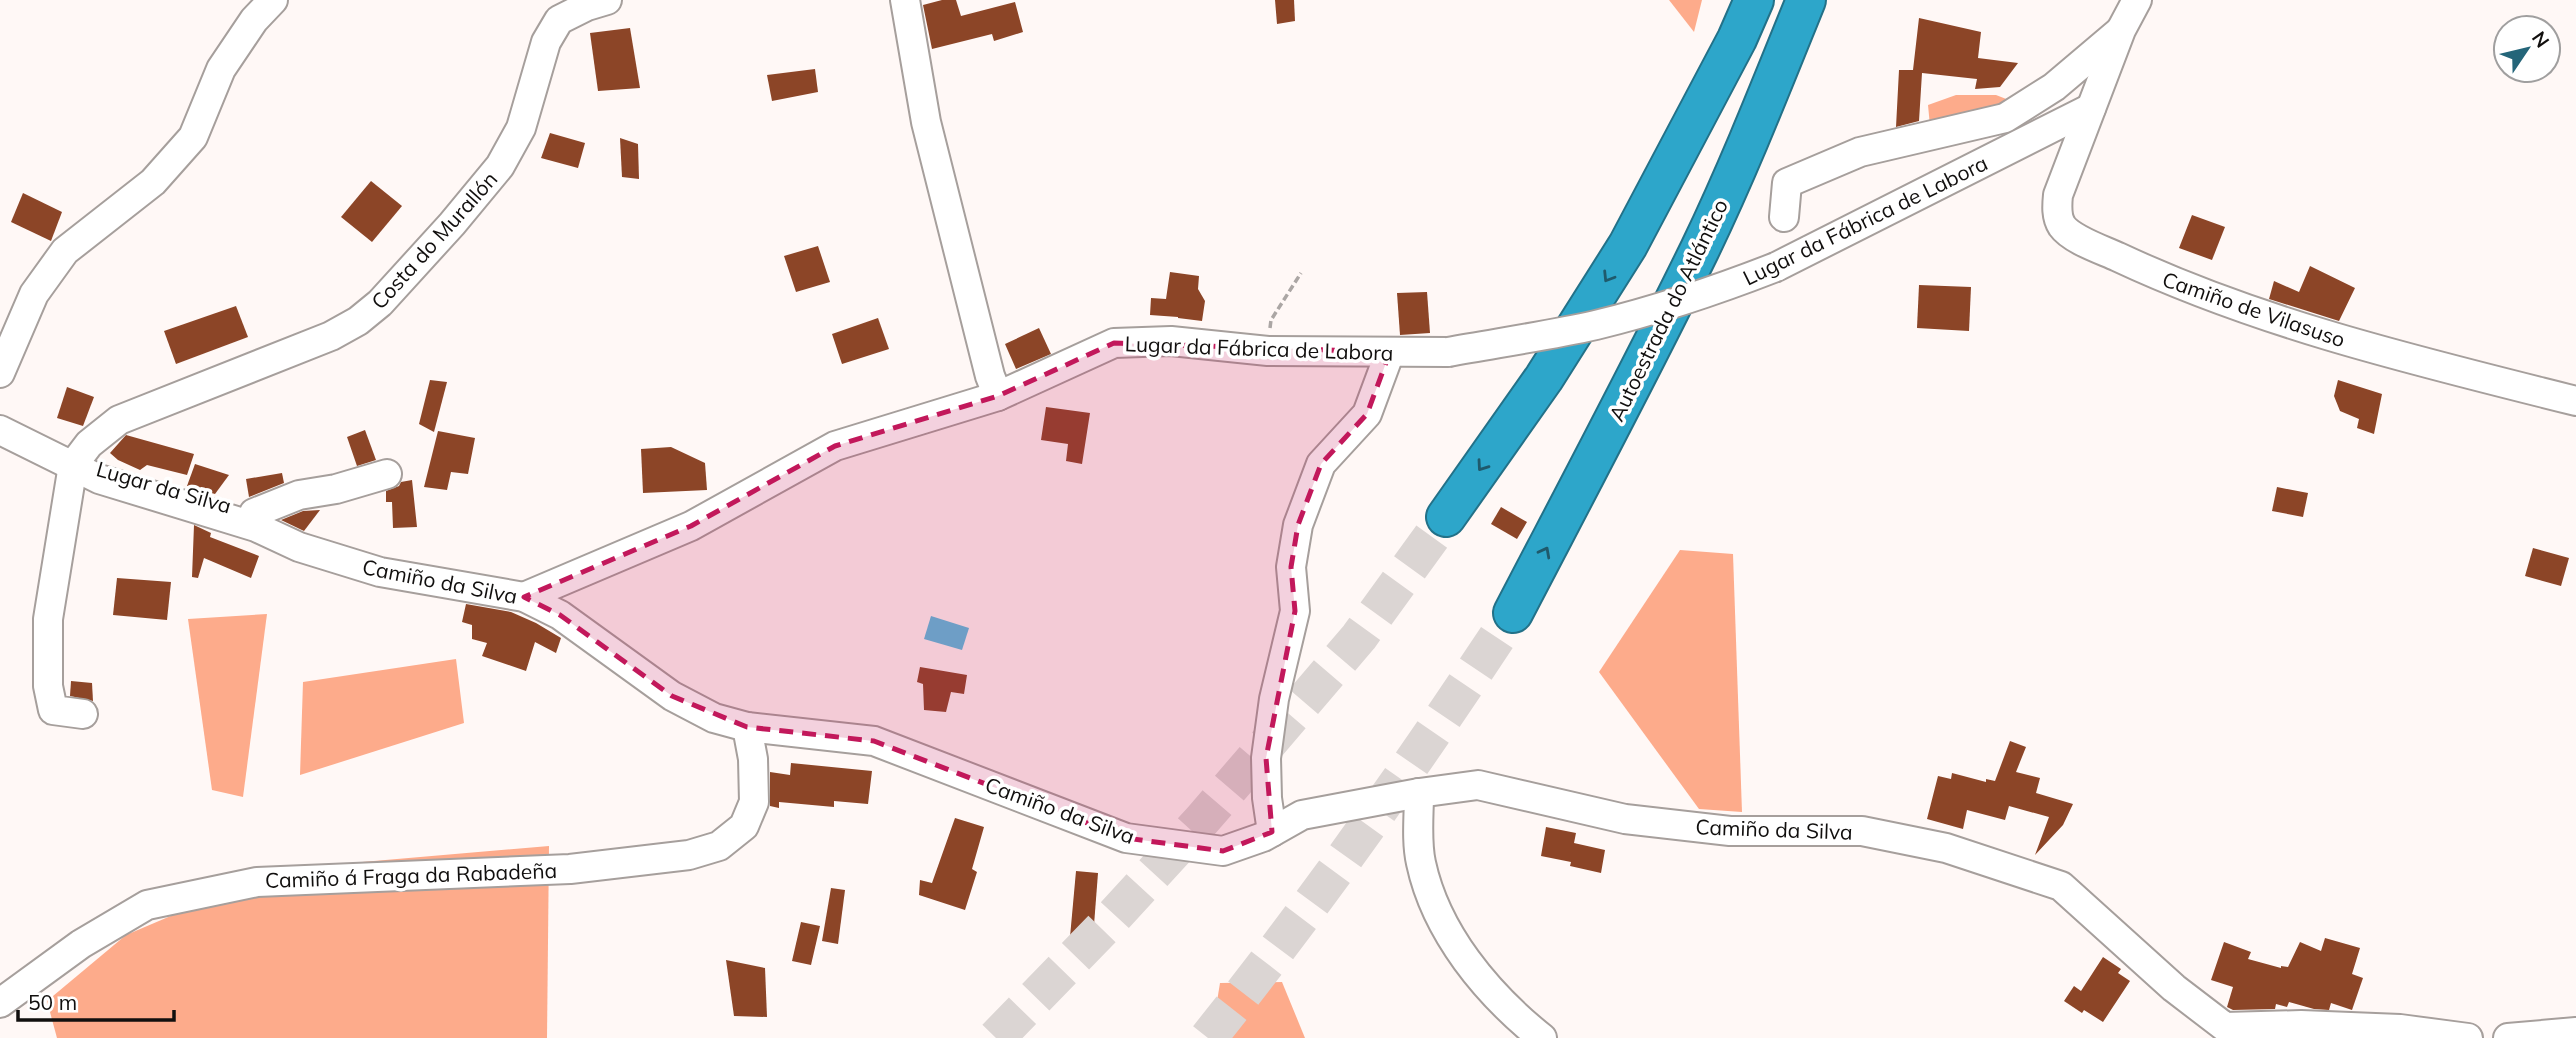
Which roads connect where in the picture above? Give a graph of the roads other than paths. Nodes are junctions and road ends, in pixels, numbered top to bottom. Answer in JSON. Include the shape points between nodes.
{"nodes":[{"id":1,"x":273,"y":0,"type":"edge"},
{"id":2,"x":607,"y":0,"type":"edge"},
{"id":3,"x":905,"y":0,"type":"edge"},
{"id":4,"x":1736,"y":0,"type":"edge"},
{"id":5,"x":1754,"y":0,"type":"edge"},
{"id":6,"x":1806,"y":0,"type":"edge"},
{"id":7,"x":1823,"y":0,"type":"edge"},
{"id":8,"x":2137,"y":0,"type":"edge"},
{"id":9,"x":2121,"y":30,"type":"junction"},
{"id":10,"x":2091,"y":108,"type":"junction"},
{"id":11,"x":1784,"y":217,"type":"dead end"},
{"id":12,"x":1628,"y":245,"type":"junction"},
{"id":13,"x":1700,"y":248,"type":"junction"},
{"id":14,"x":1390,"y":352,"type":"junction"},
{"id":15,"x":0,"y":373,"type":"edge"},
{"id":16,"x":998,"y":396,"type":"junction"},
{"id":17,"x":2576,"y":401,"type":"edge"},
{"id":18,"x":0,"y":430,"type":"edge"},
{"id":19,"x":73,"y":465,"type":"junction"},
{"id":20,"x":387,"y":474,"type":"dead end"},
{"id":21,"x":254,"y":513,"type":"junction"},
{"id":22,"x":1446,"y":517,"type":"tunnel mouth"},
{"id":23,"x":299,"y":547,"type":"junction"},
{"id":24,"x":524,"y":597,"type":"junction"},
{"id":25,"x":1513,"y":613,"type":"tunnel mouth"},
{"id":26,"x":83,"y":714,"type":"dead end"},
{"id":27,"x":747,"y":727,"type":"junction"},
{"id":28,"x":1419,"y":793,"type":"junction"},
{"id":29,"x":1272,"y":832,"type":"junction"},
{"id":30,"x":0,"y":1003,"type":"edge"},
{"id":31,"x":2576,"y":1032,"type":"edge"},
{"id":32,"x":1542,"y":1038,"type":"edge"},
{"id":33,"x":2468,"y":1038,"type":"edge"},
{"id":34,"x":2508,"y":1038,"type":"edge"}],
"edges":[{"from":1,"to":15,"type":"street","via":[[220,69],[193,137],[152,182],[65,251],[34,294]]},
{"from":2,"to":19,"type":"street","name":"Costa do Murallón","via":[[559,20],[546,42],[522,128],[500,166],[380,303],[331,336],[119,420],[89,444]]},
{"from":3,"to":16,"type":"street","via":[[926,122],[989,376]]},
{"from":4,"to":12,"type":"highway"},
{"from":5,"to":12,"type":"highway"},
{"from":6,"to":13,"type":"highway","name":"Autoestrada do Atlántico"},
{"from":7,"to":13,"type":"highway"},
{"from":8,"to":9,"type":"street"},
{"from":9,"to":10,"type":"street"},
{"from":9,"to":11,"type":"street","via":[[2054,87],[2005,118],[1860,152],[1787,183]]},
{"from":10,"to":14,"type":"street","name":"Lugar da Fábrica de Labora","bridge":true,"via":[[1776,267],[1707,293],[1595,325],[1448,352]]},
{"from":10,"to":17,"type":"street","name":"Camiño de Vilasuso","via":[[2058,195],[2062,226],[2082,240],[2168,281],[2312,331]]},
{"from":12,"to":22,"type":"highway","one_way":true,"via":[[1544,378]]},
{"from":25,"to":13,"type":"highway","name":"Autoestrada do Atlántico","one_way":true},
{"from":14,"to":16,"type":"street","name":"Lugar da Fábrica de Labora","via":[[1268,351],[1171,341],[1114,344]]},
{"from":14,"to":29,"type":"street","via":[[1367,414],[1321,464],[1298,526],[1291,567],[1295,611],[1274,699],[1266,758]]},
{"from":16,"to":24,"type":"street","name":"Lugar da Fábrica de Labora","via":[[835,446],[691,526]]},
{"from":18,"to":19,"type":"street","name":"Camiño da Silva"},
{"from":19,"to":21,"type":"street","name":"Lugar da Silva","via":[[101,465]]},
{"from":19,"to":23,"type":"street","name":"Camiño da Silva","via":[[99,479],[256,527]]},
{"from":19,"to":26,"type":"street","via":[[48,620],[48,686],[52,710]]},
{"from":20,"to":21,"type":"street","name":"Lugar da Silva","via":[[299,495]]},
{"from":21,"to":23,"type":"street","name":"Lugar da Silva"},
{"from":23,"to":24,"type":"street","name":"Camiño da Silva","via":[[380,572]]},
{"from":24,"to":27,"type":"street","name":"Camiño da Silva","via":[[560,615],[672,696],[714,718]]},
{"from":27,"to":29,"type":"street","name":"Camiño da Silva","via":[[874,740],[1126,838],[1223,851]]},
{"from":27,"to":30,"type":"street","name":"Camiño á Fraga da Rabadeña","via":[[754,802],[744,826],[719,846],[689,855],[570,869],[257,882],[146,905],[81,944]]},
{"from":28,"to":29,"type":"street","name":"Camiño da Silva","via":[[1303,816]]},
{"from":28,"to":32,"type":"street","via":[[1420,861],[1437,913],[1471,967]]},
{"from":28,"to":33,"type":"street","name":"Camiño da Silva","via":[[1478,785],[1625,819],[1730,831],[1862,831],[1946,848],[2061,886],[2174,988],[2225,1027],[2400,1029]]},
{"from":31,"to":34,"type":"street"}]}
